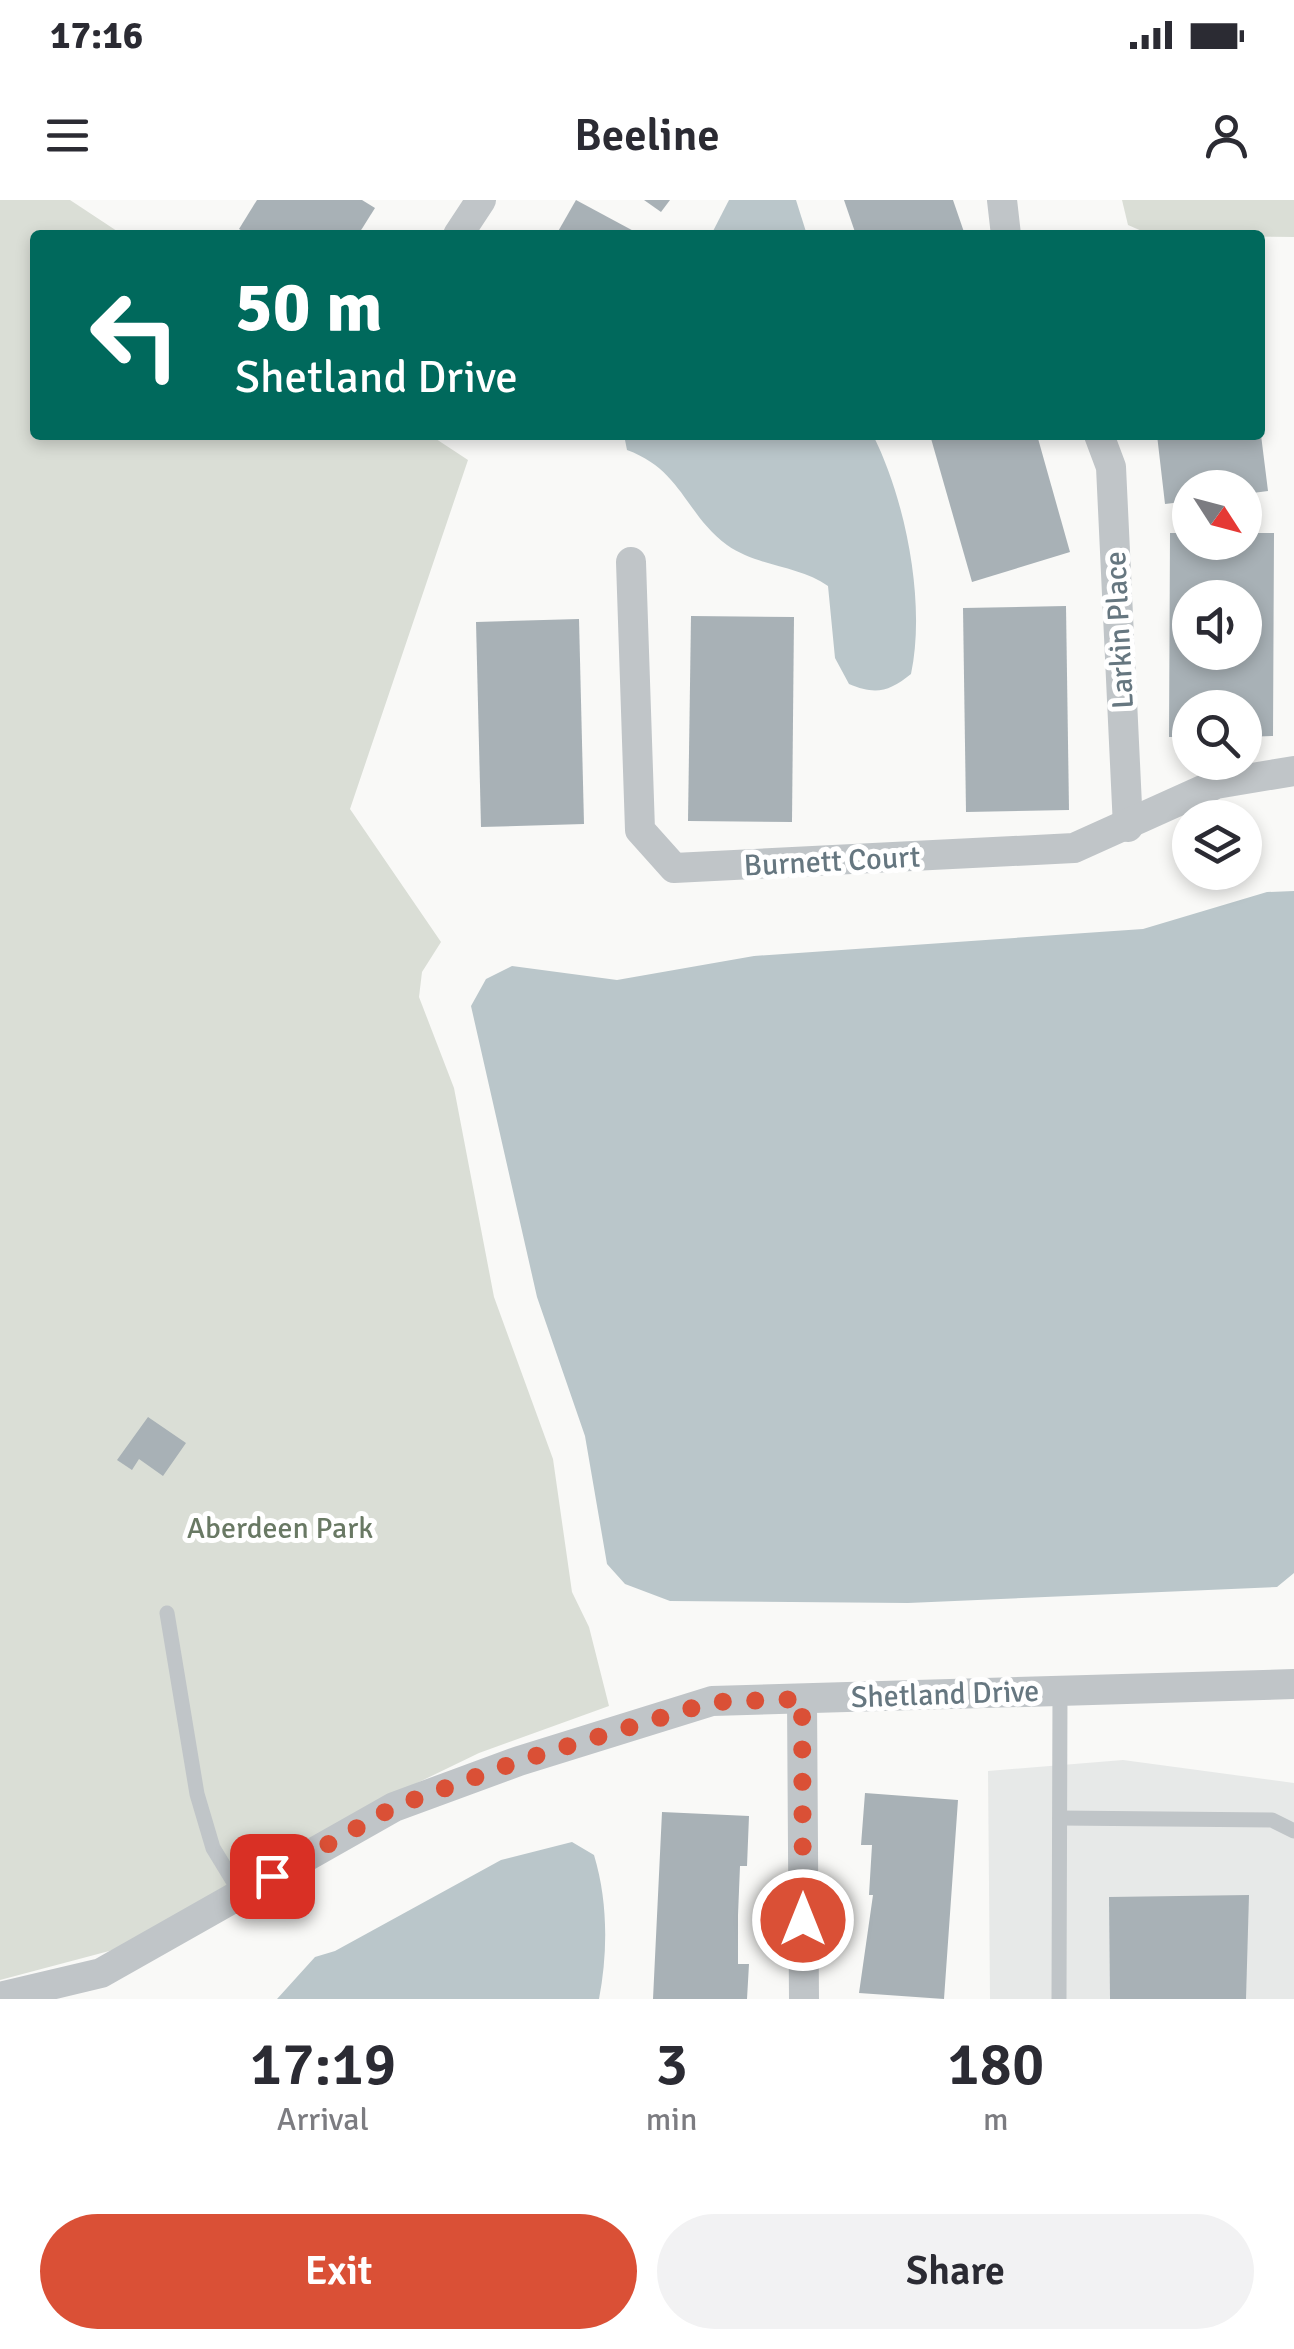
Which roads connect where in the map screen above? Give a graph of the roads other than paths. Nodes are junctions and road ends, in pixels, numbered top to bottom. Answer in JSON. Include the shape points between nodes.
{"nodes":[{"id":1,"x":480,"y":200,"type":"edge"},
{"id":2,"x":1002,"y":200,"type":"edge"},
{"id":3,"x":461,"y":230,"type":"edge"},
{"id":4,"x":1005,"y":230,"type":"edge"},
{"id":5,"x":1102,"y":440,"type":"edge"},
{"id":6,"x":631,"y":562,"type":"dead end"},
{"id":7,"x":1294,"y":772,"type":"edge"},
{"id":8,"x":1128,"y":827,"type":"junction"},
{"id":9,"x":167,"y":1613,"type":"dead end"},
{"id":10,"x":1294,"y":1684,"type":"edge"},
{"id":11,"x":1060,"y":1691,"type":"junction"},
{"id":12,"x":802,"y":1699,"type":"junction"},
{"id":13,"x":1060,"y":1818,"type":"junction"},
{"id":14,"x":1294,"y":1832,"type":"edge"},
{"id":15,"x":242,"y":1894,"type":"junction"},
{"id":16,"x":73,"y":1990,"type":"edge"},
{"id":17,"x":0,"y":1997,"type":"edge"},
{"id":18,"x":804,"y":1999,"type":"edge"},
{"id":19,"x":1060,"y":1999,"type":"edge"}],
"edges":[{"from":1,"to":3,"type":"street"},
{"from":2,"to":4,"type":"street"},
{"from":5,"to":8,"type":"street","name":"Larkin Place","via":[[1111,467]]},
{"from":6,"to":8,"type":"street","name":"Burnett Court","via":[[640,830],[674,868],[1074,848]]},
{"from":7,"to":8,"type":"street","name":"Burnett Court","via":[[1216,784]]},
{"from":9,"to":15,"type":"lane","via":[[197,1794],[213,1848]]},
{"from":10,"to":11,"type":"street","name":"Shetland Drive"},
{"from":11,"to":12,"type":"street","name":"Shetland Drive"},
{"from":11,"to":13,"type":"lane"},
{"from":12,"to":15,"type":"street","name":"Shetland Drive","via":[[712,1702],[519,1761],[394,1807]]},
{"from":12,"to":18,"type":"street"},
{"from":13,"to":14,"type":"lane","via":[[1272,1820]]},
{"from":13,"to":19,"type":"lane"},
{"from":15,"to":16,"type":"street","name":"Shetland Drive"},
{"from":16,"to":17,"type":"street","name":"Shetland Drive"}]}
